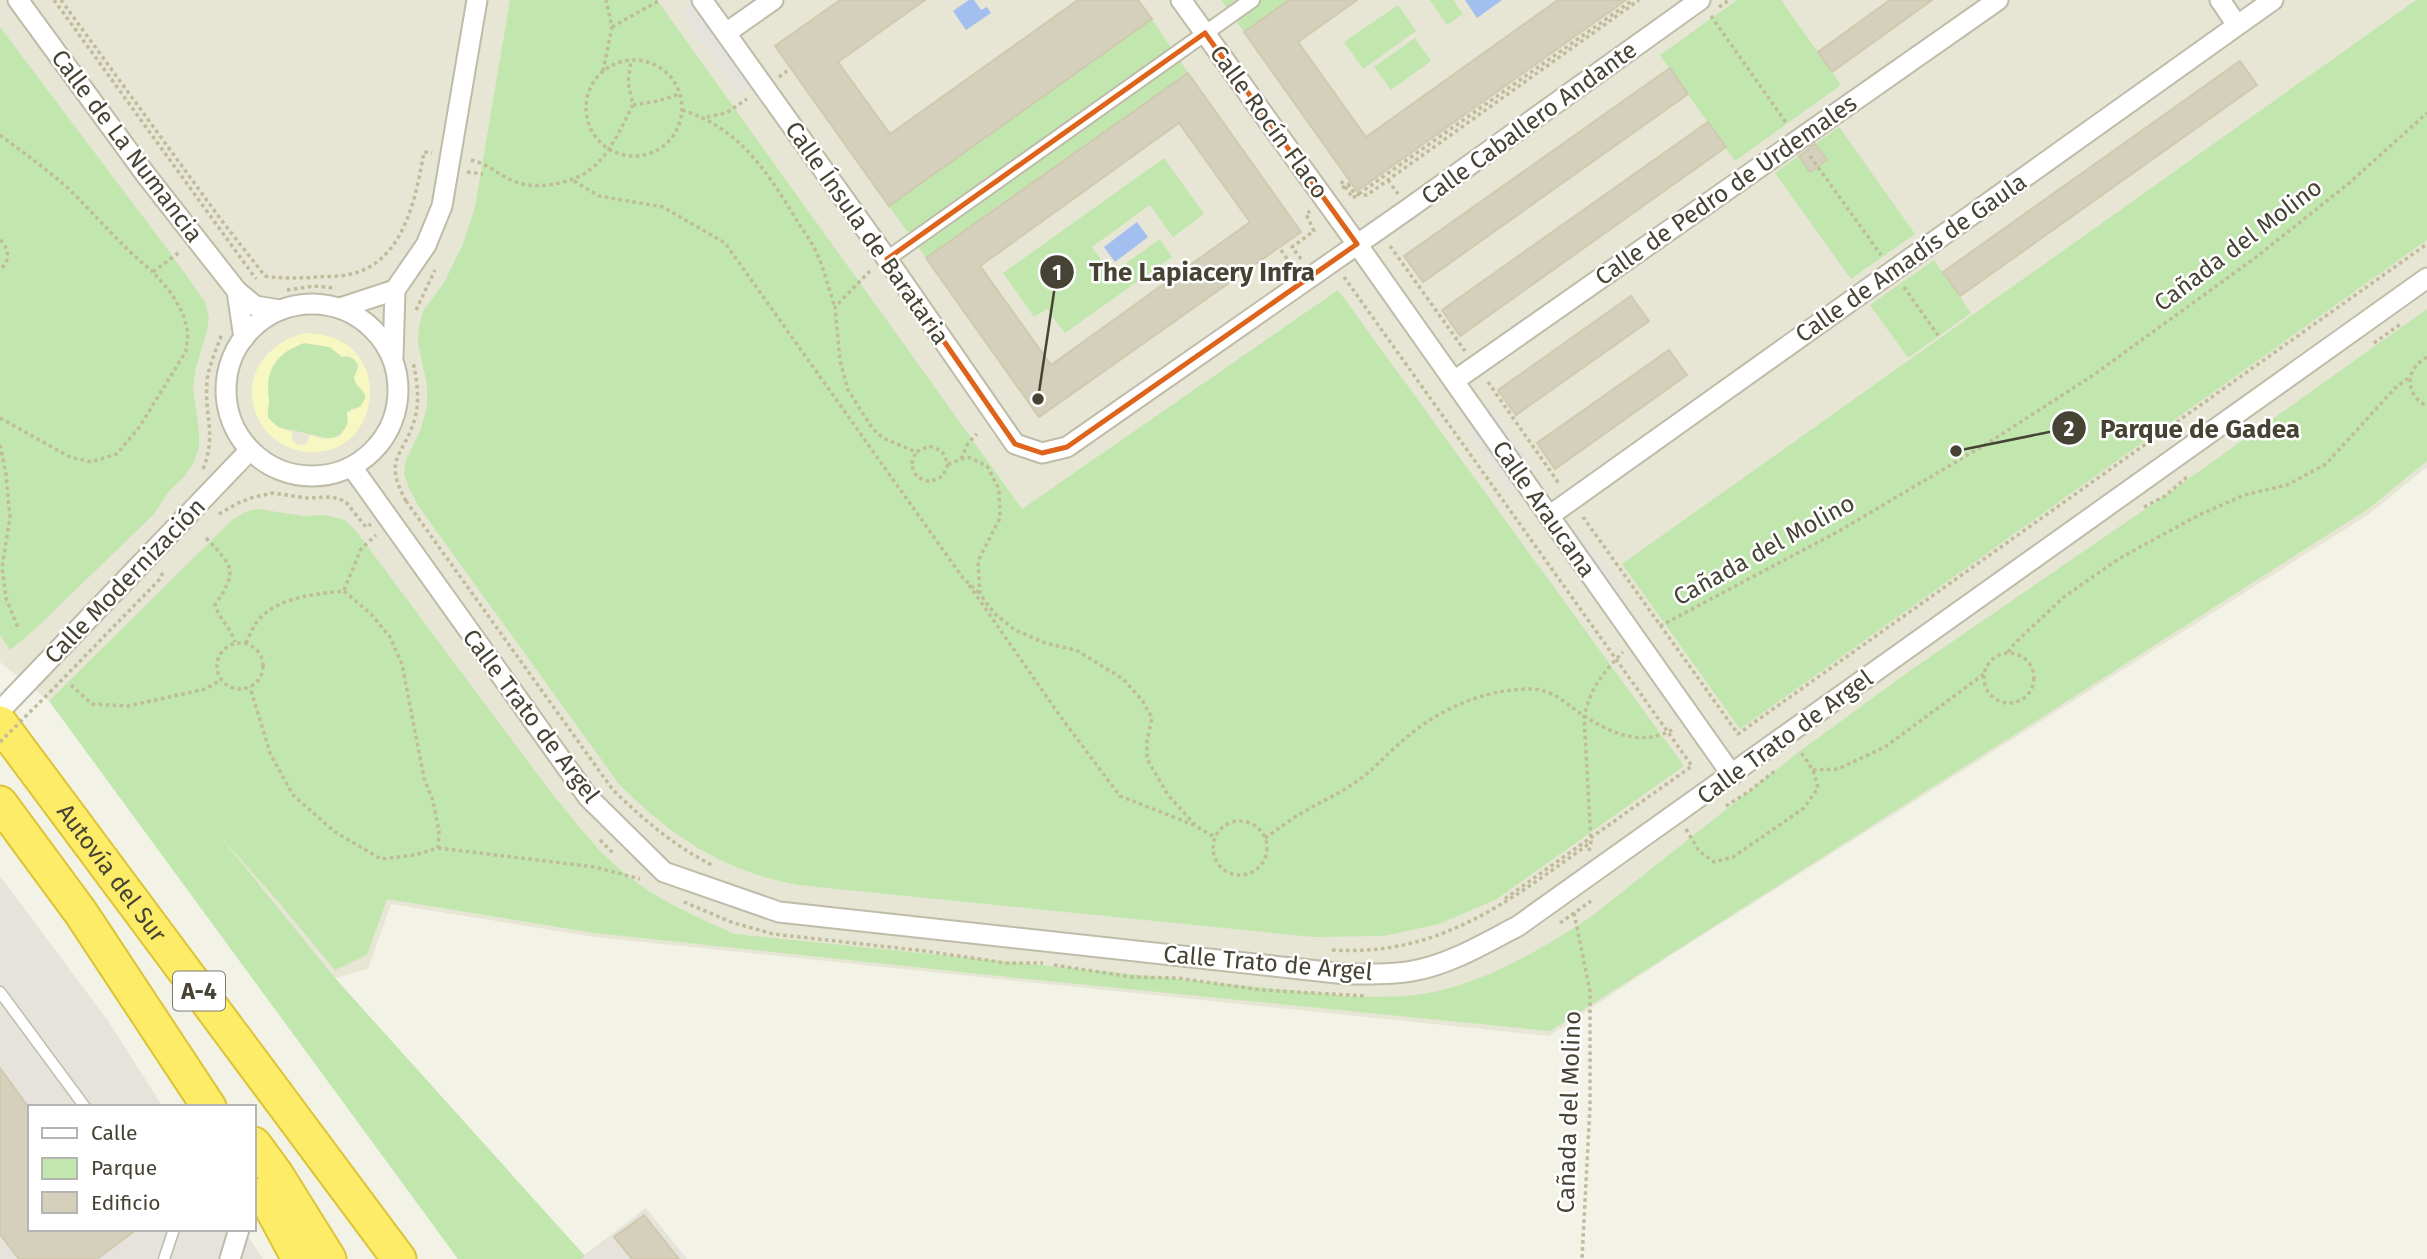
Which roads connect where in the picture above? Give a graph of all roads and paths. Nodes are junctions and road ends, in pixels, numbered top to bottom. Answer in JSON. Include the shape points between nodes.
{"nodes":[{"id":1,"x":18,"y":0,"type":"edge"},
{"id":2,"x":54,"y":0,"type":"edge"},
{"id":3,"x":61,"y":0,"type":"edge"},
{"id":4,"x":477,"y":0,"type":"edge"},
{"id":5,"x":606,"y":0,"type":"edge"},
{"id":6,"x":660,"y":0,"type":"edge"},
{"id":7,"x":702,"y":0,"type":"edge"},
{"id":8,"x":773,"y":0,"type":"edge"},
{"id":9,"x":1181,"y":0,"type":"edge"},
{"id":10,"x":1252,"y":0,"type":"edge"},
{"id":11,"x":1633,"y":0,"type":"edge"},
{"id":12,"x":1639,"y":0,"type":"edge"},
{"id":13,"x":1700,"y":0,"type":"edge"},
{"id":14,"x":1729,"y":0,"type":"edge"},
{"id":15,"x":1998,"y":0,"type":"edge"},
{"id":16,"x":2220,"y":0,"type":"edge"},
{"id":17,"x":2273,"y":0,"type":"edge"},
{"id":18,"x":2237,"y":25,"type":"junction"},
{"id":19,"x":612,"y":27,"type":"junction"},
{"id":20,"x":726,"y":33,"type":"junction"},
{"id":21,"x":1205,"y":33,"type":"junction"},
{"id":22,"x":631,"y":60,"type":"junction"},
{"id":23,"x":603,"y":71,"type":"junction"},
{"id":24,"x":680,"y":94,"type":"junction"},
{"id":25,"x":634,"y":105,"type":"junction"},
{"id":26,"x":682,"y":110,"type":"junction"},
{"id":27,"x":2427,"y":113,"type":"edge"},
{"id":28,"x":0,"y":135,"type":"edge"},
{"id":29,"x":1798,"y":140,"type":"junction"},
{"id":30,"x":609,"y":150,"type":"junction"},
{"id":31,"x":449,"y":163,"type":"junction"},
{"id":32,"x":469,"y":172,"type":"junction"},
{"id":33,"x":482,"y":174,"type":"dead end"},
{"id":34,"x":573,"y":180,"type":"junction"},
{"id":35,"x":1341,"y":181,"type":"dead end"},
{"id":36,"x":466,"y":184,"type":"dead end"},
{"id":37,"x":1345,"y":186,"type":"junction"},
{"id":38,"x":1360,"y":194,"type":"junction"},
{"id":39,"x":1325,"y":201,"type":"junction"},
{"id":40,"x":226,"y":236,"type":"junction"},
{"id":41,"x":0,"y":240,"type":"edge"},
{"id":42,"x":1388,"y":242,"type":"dead end"},
{"id":43,"x":1357,"y":244,"type":"junction"},
{"id":44,"x":2427,"y":244,"type":"edge"},
{"id":45,"x":206,"y":251,"type":"junction"},
{"id":46,"x":176,"y":255,"type":"dead end"},
{"id":47,"x":887,"y":259,"type":"junction"},
{"id":48,"x":437,"y":268,"type":"dead end"},
{"id":49,"x":0,"y":270,"type":"edge"},
{"id":50,"x":1892,"y":271,"type":"junction"},
{"id":51,"x":153,"y":272,"type":"junction"},
{"id":52,"x":2427,"y":278,"type":"edge"},
{"id":53,"x":258,"y":281,"type":"dead end"},
{"id":54,"x":1319,"y":282,"type":"junction"},
{"id":55,"x":343,"y":286,"type":"dead end"},
{"id":56,"x":286,"y":290,"type":"dead end"},
{"id":57,"x":395,"y":290,"type":"junction"},
{"id":58,"x":237,"y":291,"type":"junction"},
{"id":59,"x":835,"y":307,"type":"junction"},
{"id":60,"x":340,"y":308,"type":"junction"},
{"id":61,"x":280,"y":310,"type":"junction"},
{"id":62,"x":415,"y":313,"type":"dead end"},
{"id":63,"x":224,"y":325,"type":"dead end"},
{"id":64,"x":244,"y":338,"type":"junction"},
{"id":65,"x":1940,"y":338,"type":"dead end"},
{"id":66,"x":2427,"y":357,"type":"edge"},
{"id":67,"x":393,"y":358,"type":"junction"},
{"id":68,"x":413,"y":359,"type":"dead end"},
{"id":69,"x":1475,"y":365,"type":"junction"},
{"id":70,"x":2410,"y":377,"type":"junction"},
{"id":71,"x":1454,"y":381,"type":"junction"},
{"id":72,"x":2427,"y":406,"type":"edge"},
{"id":73,"x":0,"y":418,"type":"edge"},
{"id":74,"x":976,"y":434,"type":"dead end"},
{"id":75,"x":0,"y":445,"type":"edge"},
{"id":76,"x":250,"y":450,"type":"junction"},
{"id":77,"x":916,"y":452,"type":"junction"},
{"id":78,"x":1042,"y":453,"type":"joint"},
{"id":79,"x":960,"y":461,"type":"junction"},
{"id":80,"x":948,"y":464,"type":"junction"},
{"id":81,"x":352,"y":467,"type":"junction"},
{"id":82,"x":200,"y":474,"type":"dead end"},
{"id":83,"x":1571,"y":500,"type":"junction"},
{"id":84,"x":406,"y":501,"type":"junction"},
{"id":85,"x":419,"y":507,"type":"dead end"},
{"id":86,"x":412,"y":511,"type":"junction"},
{"id":87,"x":1549,"y":516,"type":"junction"},
{"id":88,"x":215,"y":518,"type":"dead end"},
{"id":89,"x":388,"y":520,"type":"junction"},
{"id":90,"x":366,"y":527,"type":"junction"},
{"id":91,"x":362,"y":531,"type":"dead end"},
{"id":92,"x":206,"y":538,"type":"dead end"},
{"id":93,"x":164,"y":569,"type":"dead end"},
{"id":94,"x":963,"y":578,"type":"junction"},
{"id":95,"x":344,"y":591,"type":"junction"},
{"id":96,"x":980,"y":594,"type":"junction"},
{"id":97,"x":1660,"y":626,"type":"junction"},
{"id":98,"x":19,"y":630,"type":"dead end"},
{"id":99,"x":1635,"y":639,"type":"junction"},
{"id":100,"x":235,"y":643,"type":"junction"},
{"id":101,"x":246,"y":643,"type":"junction"},
{"id":102,"x":2008,"y":652,"type":"junction"},
{"id":103,"x":1616,"y":659,"type":"junction"},
{"id":104,"x":1984,"y":674,"type":"junction"},
{"id":105,"x":221,"y":680,"type":"junction"},
{"id":106,"x":71,"y":685,"type":"dead end"},
{"id":107,"x":250,"y":687,"type":"junction"},
{"id":108,"x":1714,"y":700,"type":"junction"},
{"id":109,"x":1771,"y":710,"type":"junction"},
{"id":110,"x":0,"y":711,"type":"edge"},
{"id":111,"x":1584,"y":716,"type":"junction"},
{"id":112,"x":1691,"y":717,"type":"junction"},
{"id":113,"x":0,"y":723,"type":"edge"},
{"id":114,"x":1668,"y":732,"type":"junction"},
{"id":115,"x":1788,"y":734,"type":"junction"},
{"id":116,"x":0,"y":742,"type":"edge"},
{"id":117,"x":1813,"y":770,"type":"junction"},
{"id":118,"x":1732,"y":775,"type":"junction"},
{"id":119,"x":1659,"y":789,"type":"junction"},
{"id":120,"x":0,"y":803,"type":"edge"},
{"id":121,"x":1677,"y":814,"type":"junction"},
{"id":122,"x":1197,"y":827,"type":"junction"},
{"id":123,"x":593,"y":833,"type":"dead end"},
{"id":124,"x":1215,"y":837,"type":"junction"},
{"id":125,"x":1265,"y":838,"type":"junction"},
{"id":126,"x":1591,"y":840,"type":"junction"},
{"id":127,"x":438,"y":848,"type":"junction"},
{"id":128,"x":619,"y":859,"type":"dead end"},
{"id":129,"x":720,"y":869,"type":"dead end"},
{"id":130,"x":637,"y":873,"type":"dead end"},
{"id":131,"x":1579,"y":884,"type":"junction"},
{"id":132,"x":676,"y":898,"type":"dead end"},
{"id":133,"x":1503,"y":900,"type":"dead end"},
{"id":134,"x":81,"y":913,"type":"junction"},
{"id":135,"x":1574,"y":914,"type":"junction"},
{"id":136,"x":1551,"y":929,"type":"dead end"},
{"id":137,"x":1329,"y":950,"type":"dead end"},
{"id":138,"x":0,"y":992,"type":"edge"},
{"id":139,"x":1370,"y":996,"type":"dead end"},
{"id":140,"x":84,"y":1105,"type":"edge"},
{"id":141,"x":208,"y":1105,"type":"edge"},
{"id":142,"x":225,"y":1105,"type":"edge"},
{"id":143,"x":256,"y":1147,"type":"edge"},
{"id":144,"x":256,"y":1181,"type":"edge"},
{"id":145,"x":173,"y":1231,"type":"edge"},
{"id":146,"x":238,"y":1231,"type":"edge"},
{"id":147,"x":292,"y":1251,"type":"edge"},
{"id":148,"x":164,"y":1259,"type":"edge"},
{"id":149,"x":230,"y":1259,"type":"edge"},
{"id":150,"x":329,"y":1259,"type":"edge"},
{"id":151,"x":399,"y":1259,"type":"edge"},
{"id":152,"x":1582,"y":1259,"type":"edge"}],
"edges":[{"from":1,"to":45,"type":"street","name":"Calle de La Numancia"},
{"from":2,"to":40,"type":"path"},
{"from":3,"to":31,"type":"path","via":[[265,276],[352,274],[373,265],[389,250],[407,220],[424,152]]},
{"from":4,"to":31,"type":"street"},
{"from":5,"to":19,"type":"path"},
{"from":6,"to":19,"type":"path"},
{"from":7,"to":20,"type":"street","name":"Calle Ínsula de Barataria"},
{"from":8,"to":20,"type":"street"},
{"from":9,"to":21,"type":"street","name":"Calle Rocín Flaco"},
{"from":10,"to":21,"type":"street"},
{"from":11,"to":38,"type":"path"},
{"from":12,"to":38,"type":"path","via":[[1367,195]]},
{"from":13,"to":43,"type":"street","name":"Calle Caballero Andante"},
{"from":14,"to":29,"type":"path","via":[[1709,14]]},
{"from":15,"to":29,"type":"street","name":"Calle de Pedro de Urdemales"},
{"from":16,"to":18,"type":"street"},
{"from":17,"to":18,"type":"street","name":"Calle de Amadís de Gaula"},
{"from":18,"to":50,"type":"street","name":"Calle de Amadís de Gaula"},
{"from":19,"to":23,"type":"path"},
{"from":20,"to":47,"type":"street","name":"Calle Ínsula de Barataria"},
{"from":21,"to":39,"type":"street","name":"Calle Rocín Flaco"},
{"from":21,"to":47,"type":"street"},
{"from":22,"to":23,"type":"path"},
{"from":22,"to":24,"type":"path","via":[[661,68]]},
{"from":22,"to":25,"type":"path","via":[[628,83]]},
{"from":23,"to":30,"type":"path","via":[[587,97],[586,112],[589,127]]},
{"from":24,"to":25,"type":"path"},
{"from":24,"to":26,"type":"path"},
{"from":25,"to":30,"type":"path"},
{"from":26,"to":30,"type":"path","via":[[679,127],[657,151],[624,156]]},
{"from":26,"to":59,"type":"path","via":[[729,132],[778,187],[817,253]]},
{"from":27,"to":97,"type":"path","name":"Cañada del Molino","via":[[2255,258],[2092,376],[1839,531]]},
{"from":28,"to":51,"type":"path","via":[[75,195]]},
{"from":29,"to":50,"type":"path"},
{"from":29,"to":69,"type":"street","name":"Calle de Pedro de Urdemales"},
{"from":30,"to":34,"type":"path","via":[[592,170]]},
{"from":31,"to":32,"type":"path"},
{"from":31,"to":34,"type":"path","via":[[486,163],[523,184],[548,186]]},
{"from":31,"to":57,"type":"street","via":[[442,206],[426,245]]},
{"from":32,"to":33,"type":"path"},
{"from":32,"to":36,"type":"path"},
{"from":34,"to":94,"type":"path","via":[[599,197],[663,207],[725,243]]},
{"from":35,"to":37,"type":"path"},
{"from":37,"to":38,"type":"path"},
{"from":37,"to":39,"type":"path"},
{"from":39,"to":43,"type":"street","name":"Calle Rocín Flaco"},
{"from":39,"to":54,"type":"path","via":[[1306,214],[1314,231],[1292,247]]},
{"from":40,"to":45,"type":"path"},
{"from":40,"to":53,"type":"path"},
{"from":41,"to":49,"type":"path","via":[[8,255]]},
{"from":42,"to":69,"type":"path"},
{"from":43,"to":54,"type":"street","name":"Calle Caballero Andante"},
{"from":43,"to":71,"type":"street","name":"Calle Araucana"},
{"from":44,"to":109,"type":"path"},
{"from":45,"to":58,"type":"street","name":"Calle de La Numancia"},
{"from":46,"to":51,"type":"path"},
{"from":47,"to":59,"type":"path","via":[[864,275]]},
{"from":47,"to":78,"type":"street","name":"Calle Ínsula de Barataria","via":[[1015,444]]},
{"from":48,"to":62,"type":"path"},
{"from":50,"to":65,"type":"path"},
{"from":50,"to":83,"type":"street","name":"Calle de Amadís de Gaula"},
{"from":51,"to":73,"type":"path","via":[[183,314],[188,332],[186,351],[140,426],[117,454],[91,461],[70,457]]},
{"from":52,"to":115,"type":"street","name":"Calle Trato de Argel"},
{"from":54,"to":78,"type":"street","name":"Calle Caballero Andante","via":[[1067,447]]},
{"from":54,"to":103,"type":"path","via":[[1344,276]]},
{"from":55,"to":56,"type":"path"},
{"from":57,"to":60,"type":"street"},
{"from":57,"to":67,"type":"street"},
{"from":58,"to":61,"type":"street","name":"Calle de La Numancia","via":[[255,306]]},
{"from":58,"to":64,"type":"street","name":"Calle de La Numancia"},
{"from":59,"to":77,"type":"path","via":[[848,390],[872,428],[883,438]]},
{"from":60,"to":61,"type":"street","via":[[320,304]]},
{"from":60,"to":67,"type":"street","via":[[372,327]]},
{"from":61,"to":64,"type":"street"},
{"from":63,"to":82,"type":"path","via":[[207,379],[211,430]]},
{"from":64,"to":76,"type":"street","via":[[226,383],[236,431]]},
{"from":66,"to":70,"type":"path","via":[[2419,361]]},
{"from":67,"to":81,"type":"street","via":[[399,383],[397,408],[388,432],[373,452]]},
{"from":68,"to":84,"type":"path","via":[[418,385],[416,415],[394,471]]},
{"from":69,"to":71,"type":"street","name":"Calle de Pedro de Urdemales"},
{"from":69,"to":83,"type":"path"},
{"from":70,"to":72,"type":"path","via":[[2412,394]]},
{"from":70,"to":102,"type":"path","via":[[2326,464],[2287,485],[2244,495],[2197,516],[2120,558],[2065,596]]},
{"from":71,"to":87,"type":"street","name":"Calle Araucana"},
{"from":74,"to":79,"type":"path"},
{"from":75,"to":98,"type":"path","via":[[10,517],[2,568],[6,598]]},
{"from":76,"to":81,"type":"street","via":[[272,467],[298,476],[326,476]]},
{"from":76,"to":110,"type":"street","name":"Calle Modernización"},
{"from":77,"to":80,"type":"path","via":[[936,447]]},
{"from":77,"to":80,"type":"path","via":[[911,465],[923,481],[937,481]]},
{"from":79,"to":80,"type":"path"},
{"from":79,"to":96,"type":"path","via":[[968,457],[987,466],[999,489],[1000,518],[978,561]]},
{"from":81,"to":89,"type":"street","name":"Calle Trato de Argel"},
{"from":83,"to":87,"type":"street","name":"Calle de Amadís de Gaula"},
{"from":83,"to":97,"type":"path"},
{"from":84,"to":86,"type":"path"},
{"from":84,"to":89,"type":"path"},
{"from":85,"to":86,"type":"path"},
{"from":86,"to":129,"type":"path","via":[[613,790],[647,824]]},
{"from":87,"to":99,"type":"street","name":"Calle Araucana"},
{"from":88,"to":90,"type":"path","via":[[254,497],[332,497],[345,502]]},
{"from":89,"to":90,"type":"path"},
{"from":89,"to":95,"type":"path","via":[[361,549]]},
{"from":89,"to":131,"type":"street","name":"Calle Trato de Argel","via":[[588,797],[664,872],[779,912],[1346,974],[1388,974],[1415,971],[1464,954],[1518,926]]},
{"from":90,"to":91,"type":"path"},
{"from":92,"to":100,"type":"path","via":[[232,575],[215,605]]},
{"from":93,"to":116,"type":"path","bridge":true,"via":[[160,579]]},
{"from":94,"to":96,"type":"path"},
{"from":94,"to":122,"type":"path","via":[[1120,796]]},
{"from":95,"to":101,"type":"path","via":[[313,594],[271,610],[256,622]]},
{"from":95,"to":127,"type":"path","via":[[390,637],[402,664],[439,831]]},
{"from":96,"to":122,"type":"path","via":[[1015,630],[1076,650],[1123,679],[1152,718],[1147,759],[1168,795]]},
{"from":97,"to":99,"type":"path","name":"Cañada del Molino"},
{"from":97,"to":108,"type":"path"},
{"from":99,"to":103,"type":"path","name":"Cañada del Molino"},
{"from":99,"to":112,"type":"street","name":"Calle Araucana"},
{"from":100,"to":101,"type":"path"},
{"from":100,"to":105,"type":"path","via":[[218,657]]},
{"from":101,"to":107,"type":"path","via":[[259,652],[264,668]]},
{"from":102,"to":104,"type":"path","via":[[1992,659]]},
{"from":102,"to":104,"type":"path","via":[[2025,658],[2034,673],[2026,697],[2010,704],[1993,698]]},
{"from":103,"to":111,"type":"path","name":"Cañada del Molino","via":[[1601,674]]},
{"from":103,"to":114,"type":"path"},
{"from":104,"to":117,"type":"path","via":[[1885,747],[1838,769]]},
{"from":105,"to":106,"type":"path","via":[[205,689],[128,706],[92,704]]},
{"from":105,"to":107,"type":"path","via":[[234,689]]},
{"from":107,"to":127,"type":"path","via":[[270,753],[293,795],[335,832],[381,859]]},
{"from":108,"to":109,"type":"path","via":[[1738,734]]},
{"from":108,"to":112,"type":"path"},
{"from":109,"to":115,"type":"path"},
{"from":111,"to":114,"type":"path","via":[[1631,738]]},
{"from":111,"to":125,"type":"path","via":[[1549,691],[1529,689],[1458,704],[1400,743],[1360,779]]},
{"from":111,"to":126,"type":"path","name":"Cañada del Molino"},
{"from":112,"to":114,"type":"path"},
{"from":112,"to":118,"type":"street","name":"Calle Araucana"},
{"from":113,"to":151,"type":"highway","name":"Autovía del Sur","number":"A-4"},
{"from":114,"to":119,"type":"path","via":[[1692,766]]},
{"from":115,"to":117,"type":"path"},
{"from":115,"to":118,"type":"street","name":"Calle Trato de Argel"},
{"from":117,"to":121,"type":"path","via":[[1818,788],[1804,808],[1733,857],[1714,862],[1699,851]]},
{"from":118,"to":121,"type":"street","name":"Calle Trato de Argel"},
{"from":119,"to":121,"type":"path"},
{"from":119,"to":126,"type":"path"},
{"from":120,"to":134,"type":"highway","name":"Autovía del Sur","number":"A-4"},
{"from":121,"to":131,"type":"street","name":"Calle Trato de Argel"},
{"from":122,"to":124,"type":"path"},
{"from":123,"to":128,"type":"path"},
{"from":124,"to":125,"type":"path","via":[[1227,824],[1245,821]]},
{"from":124,"to":125,"type":"path","via":[[1217,863],[1239,875],[1262,863]]},
{"from":126,"to":131,"type":"path","name":"Cañada del Molino"},
{"from":126,"to":133,"type":"path"},
{"from":126,"to":137,"type":"path","via":[[1522,891],[1461,926],[1381,950]]},
{"from":127,"to":130,"type":"path","via":[[595,867],[646,880]]},
{"from":131,"to":135,"type":"path","name":"Cañada del Molino"},
{"from":132,"to":139,"type":"path","via":[[773,934],[1132,977]]},
{"from":134,"to":141,"type":"highway","name":"Autovía del Sur","number":"A-4"},
{"from":134,"to":142,"type":"highway"},
{"from":135,"to":136,"type":"path"},
{"from":135,"to":152,"type":"path","name":"Cañada del Molino","via":[[1590,991]]},
{"from":138,"to":140,"type":"lane"},
{"from":143,"to":150,"type":"highway"},
{"from":144,"to":147,"type":"highway"},
{"from":145,"to":148,"type":"lane"},
{"from":146,"to":149,"type":"street"}]}
